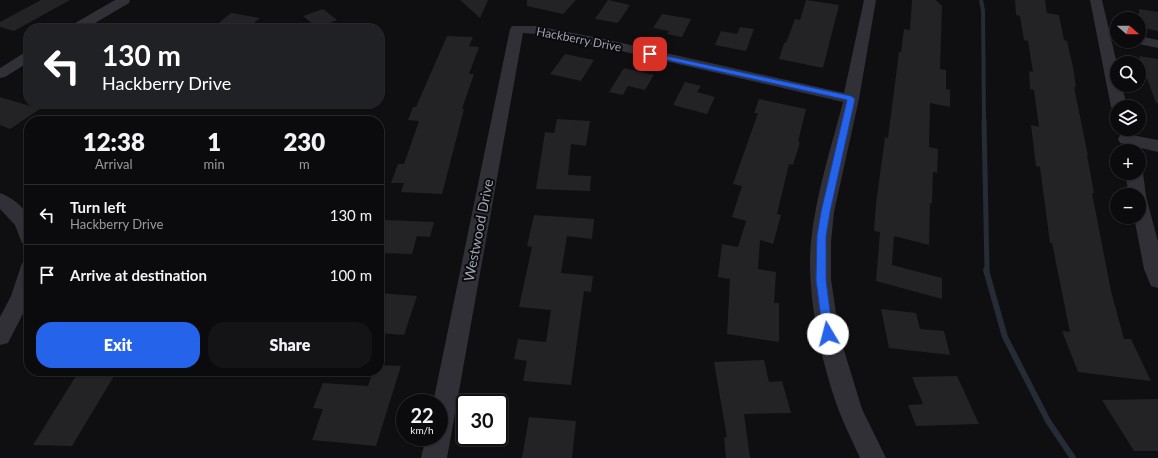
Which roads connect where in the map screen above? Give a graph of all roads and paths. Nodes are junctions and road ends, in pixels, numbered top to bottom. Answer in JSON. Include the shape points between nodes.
{"nodes":[{"id":1,"x":124,"y":0,"type":"edge"},
{"id":2,"x":870,"y":0,"type":"edge"},
{"id":3,"x":1096,"y":0,"type":"edge"},
{"id":4,"x":83,"y":24,"type":"edge"},
{"id":5,"x":517,"y":29,"type":"joint"},
{"id":6,"x":1102,"y":33,"type":"junction"},
{"id":7,"x":1110,"y":35,"type":"edge"},
{"id":8,"x":1146,"y":41,"type":"edge"},
{"id":9,"x":1158,"y":44,"type":"edge"},
{"id":10,"x":24,"y":59,"type":"edge"},
{"id":11,"x":0,"y":74,"type":"edge"},
{"id":12,"x":851,"y":99,"type":"junction"},
{"id":13,"x":1117,"y":100,"type":"edge"},
{"id":14,"x":1126,"y":140,"type":"edge"},
{"id":15,"x":1158,"y":146,"type":"edge"},
{"id":16,"x":0,"y":200,"type":"edge"},
{"id":17,"x":24,"y":224,"type":"edge"},
{"id":18,"x":1144,"y":224,"type":"edge"},
{"id":19,"x":1158,"y":280,"type":"edge"},
{"id":20,"x":24,"y":289,"type":"edge"},
{"id":21,"x":0,"y":336,"type":"edge"},
{"id":22,"x":446,"y":394,"type":"edge"},
{"id":23,"x":436,"y":446,"type":"edge"},
{"id":24,"x":434,"y":458,"type":"edge"},
{"id":25,"x":873,"y":458,"type":"edge"}],
"edges":[{"from":1,"to":4,"type":"street"},
{"from":2,"to":12,"type":"street"},
{"from":3,"to":6,"type":"street"},
{"from":5,"to":12,"type":"street","name":"Hackberry Drive","via":[[536,30],[604,43]]},
{"from":5,"to":22,"type":"street","name":"Westwood Drive"},
{"from":6,"to":7,"type":"street"},
{"from":6,"to":13,"type":"street"},
{"from":8,"to":9,"type":"street"},
{"from":10,"to":11,"type":"street"},
{"from":12,"to":25,"type":"street","via":[[825,212],[821,242],[821,280],[828,334],[851,411]]},
{"from":14,"to":15,"type":"street"},
{"from":16,"to":17,"type":"street","via":[[13,208]]},
{"from":18,"to":19,"type":"street"},
{"from":20,"to":21,"type":"street","via":[[18,306]]},
{"from":23,"to":24,"type":"street"}]}
